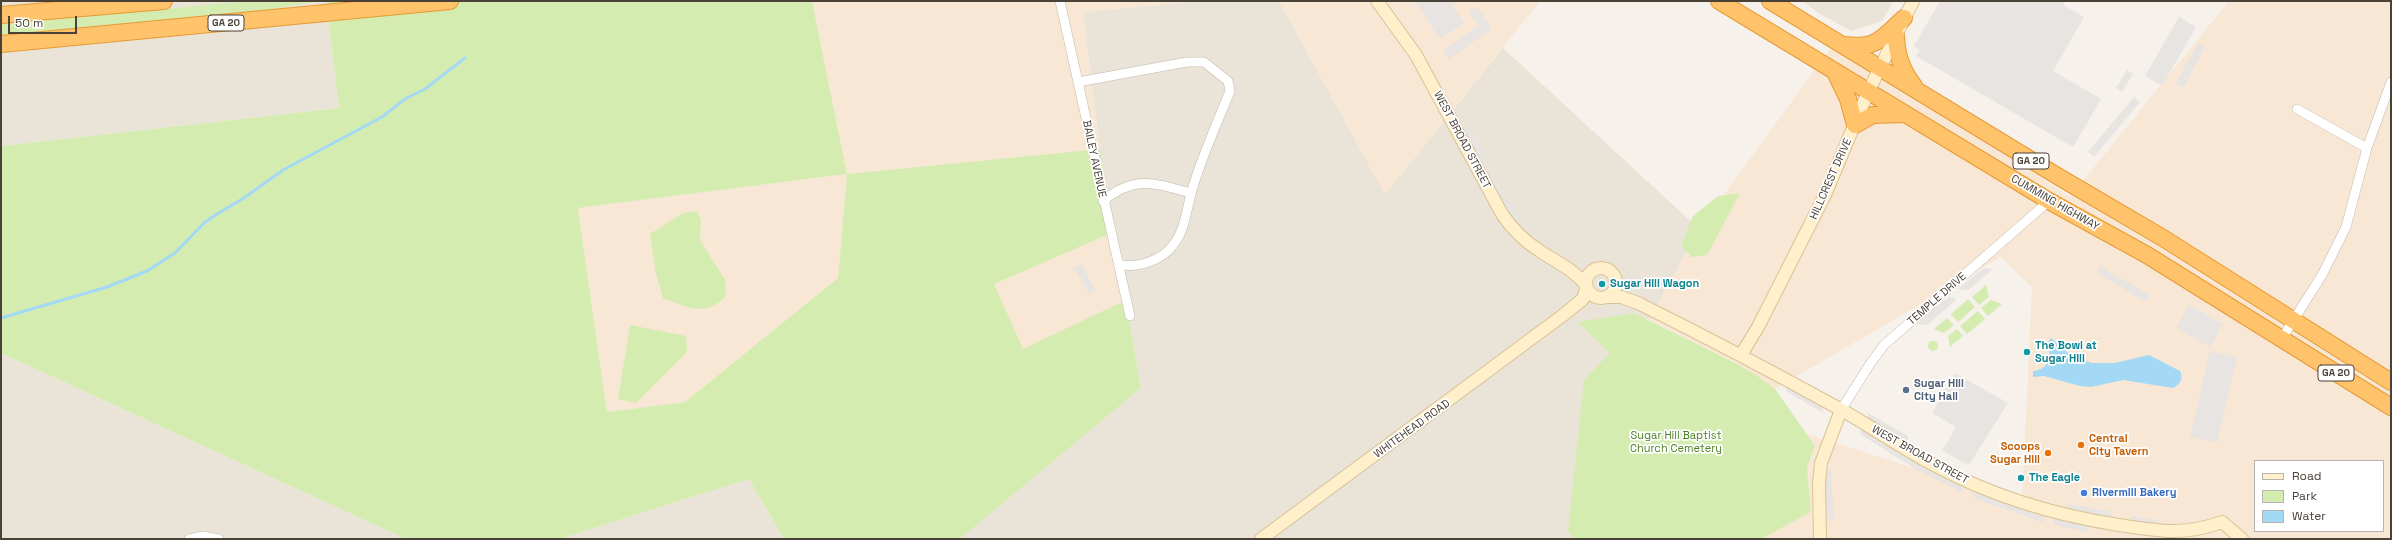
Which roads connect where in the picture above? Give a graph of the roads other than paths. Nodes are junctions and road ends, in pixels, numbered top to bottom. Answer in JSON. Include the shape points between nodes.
{"nodes":[{"id":1,"x":164,"y":1,"type":"edge"},
{"id":2,"x":446,"y":1,"type":"edge"},
{"id":3,"x":1060,"y":1,"type":"edge"},
{"id":4,"x":1377,"y":1,"type":"edge"},
{"id":5,"x":1719,"y":1,"type":"edge"},
{"id":6,"x":1770,"y":1,"type":"edge"},
{"id":7,"x":1913,"y":1,"type":"edge"},
{"id":8,"x":51,"y":6,"type":"edge"},
{"id":9,"x":1,"y":15,"type":"edge"},
{"id":10,"x":1904,"y":18,"type":"junction"},
{"id":11,"x":1896,"y":36,"type":"junction"},
{"id":12,"x":1,"y":44,"type":"edge"},
{"id":13,"x":1842,"y":45,"type":"junction"},
{"id":14,"x":1881,"y":70,"type":"junction"},
{"id":15,"x":1835,"y":72,"type":"junction"},
{"id":16,"x":1078,"y":82,"type":"junction"},
{"id":17,"x":2391,"y":82,"type":"edge"},
{"id":18,"x":1868,"y":92,"type":"junction"},
{"id":19,"x":1919,"y":92,"type":"junction"},
{"id":20,"x":2298,"y":109,"type":"dead end"},
{"id":21,"x":1905,"y":114,"type":"junction"},
{"id":22,"x":1855,"y":125,"type":"junction"},
{"id":23,"x":2367,"y":148,"type":"junction"},
{"id":24,"x":1191,"y":193,"type":"junction"},
{"id":25,"x":1103,"y":201,"type":"junction"},
{"id":26,"x":2049,"y":201,"type":"junction"},
{"id":27,"x":1119,"y":264,"type":"junction"},
{"id":28,"x":1562,"y":264,"type":"junction"},
{"id":29,"x":1596,"y":269,"type":"junction"},
{"id":30,"x":1616,"y":280,"type":"junction"},
{"id":31,"x":1586,"y":286,"type":"junction"},
{"id":32,"x":1603,"y":298,"type":"junction"},
{"id":33,"x":1638,"y":303,"type":"junction"},
{"id":34,"x":1130,"y":316,"type":"dead end"},
{"id":35,"x":1562,"y":316,"type":"junction"},
{"id":36,"x":2293,"y":320,"type":"junction"},
{"id":37,"x":2281,"y":340,"type":"junction"},
{"id":38,"x":1741,"y":355,"type":"junction"},
{"id":39,"x":2391,"y":382,"type":"edge"},
{"id":40,"x":2391,"y":407,"type":"edge"},
{"id":41,"x":1841,"y":410,"type":"junction"},
{"id":42,"x":2149,"y":534,"type":"edge"},
{"id":43,"x":189,"y":539,"type":"edge"},
{"id":44,"x":219,"y":539,"type":"edge"},
{"id":45,"x":1261,"y":539,"type":"edge"},
{"id":46,"x":1820,"y":539,"type":"edge"},
{"id":47,"x":2242,"y":539,"type":"edge"}],
"edges":[{"from":1,"to":8,"type":"highway"},
{"from":2,"to":12,"type":"highway","number":"GA 20"},
{"from":3,"to":16,"type":"street","name":"BAILEY AVENUE"},
{"from":4,"to":28,"type":"street","name":"WEST BROAD STREET","via":[[1416,55],[1502,214],[1521,238]]},
{"from":5,"to":15,"type":"highway","name":"CUMMING HIGHWAY","number":"GA 20"},
{"from":6,"to":13,"type":"highway","number":"GA 20"},
{"from":7,"to":10,"type":"street","name":"HILLCREST DRIVE"},
{"from":8,"to":9,"type":"highway"},
{"from":10,"to":11,"type":"street","name":"HILLCREST DRIVE"},
{"from":10,"to":13,"type":"highway","via":[[1875,44]]},
{"from":11,"to":14,"type":"street","name":"HILLCREST DRIVE"},
{"from":11,"to":19,"type":"highway","via":[[1898,59],[1905,75]]},
{"from":13,"to":14,"type":"highway","number":"GA 20"},
{"from":14,"to":18,"type":"street","name":"HILLCREST DRIVE"},
{"from":14,"to":19,"type":"highway","number":"GA 20"},
{"from":15,"to":18,"type":"highway","name":"CUMMING HIGHWAY","number":"GA 20"},
{"from":15,"to":22,"type":"highway","via":[[1848,99]]},
{"from":16,"to":24,"type":"street","via":[[1187,62],[1204,62],[1228,81],[1230,91]]},
{"from":16,"to":25,"type":"street","name":"BAILEY AVENUE"},
{"from":17,"to":23,"type":"street"},
{"from":18,"to":21,"type":"highway","name":"CUMMING HIGHWAY","number":"GA 20"},
{"from":18,"to":22,"type":"street","name":"HILLCREST DRIVE"},
{"from":19,"to":36,"type":"highway","number":"GA 20","via":[[2163,238]]},
{"from":20,"to":23,"type":"street"},
{"from":21,"to":22,"type":"highway","via":[[1873,115]]},
{"from":21,"to":26,"type":"highway","name":"CUMMING HIGHWAY","number":"GA 20"},
{"from":22,"to":38,"type":"street","name":"HILLCREST DRIVE","via":[[1825,195]]},
{"from":23,"to":36,"type":"street","via":[[2346,227],[2322,275]]},
{"from":24,"to":25,"type":"street","via":[[1151,183],[1119,188]]},
{"from":24,"to":27,"type":"street","via":[[1186,220],[1173,246],[1166,253],[1151,261],[1129,267]]},
{"from":25,"to":27,"type":"street","name":"BAILEY AVENUE"},
{"from":26,"to":37,"type":"highway","name":"CUMMING HIGHWAY","number":"GA 20","via":[[2147,255]]},
{"from":26,"to":41,"type":"street","name":"TEMPLE DRIVE","via":[[1884,345]]},
{"from":27,"to":34,"type":"street","name":"BAILEY AVENUE"},
{"from":28,"to":29,"type":"street","name":"WEST BROAD STREET"},
{"from":28,"to":31,"type":"street","name":"WEST BROAD STREET"},
{"from":29,"to":30,"type":"street","via":[[1611,271]]},
{"from":29,"to":31,"type":"street","via":[[1588,275]]},
{"from":30,"to":32,"type":"street","via":[[1615,290]]},
{"from":30,"to":33,"type":"street","name":"WEST BROAD STREET"},
{"from":31,"to":32,"type":"street","via":[[1593,297]]},
{"from":31,"to":35,"type":"street","name":"WHITEHEAD ROAD","via":[[1583,299]]},
{"from":32,"to":33,"type":"street","name":"WEST BROAD STREET","via":[[1621,297]]},
{"from":32,"to":35,"type":"street","name":"WHITEHEAD ROAD"},
{"from":33,"to":38,"type":"street","name":"WEST BROAD STREET"},
{"from":35,"to":45,"type":"street","name":"WHITEHEAD ROAD"},
{"from":36,"to":37,"type":"street"},
{"from":36,"to":39,"type":"highway","number":"GA 20"},
{"from":37,"to":40,"type":"highway","name":"CUMMING HIGHWAY","number":"GA 20"},
{"from":38,"to":41,"type":"street","name":"WEST BROAD STREET"},
{"from":41,"to":42,"type":"street","name":"WEST BROAD STREET","via":[[1936,466],[2010,500]]},
{"from":41,"to":46,"type":"street","via":[[1821,463]]},
{"from":42,"to":47,"type":"street","name":"WEST BROAD STREET","via":[[2200,530],[2222,522]]},
{"from":43,"to":44,"type":"street","via":[[203,536]]}]}
